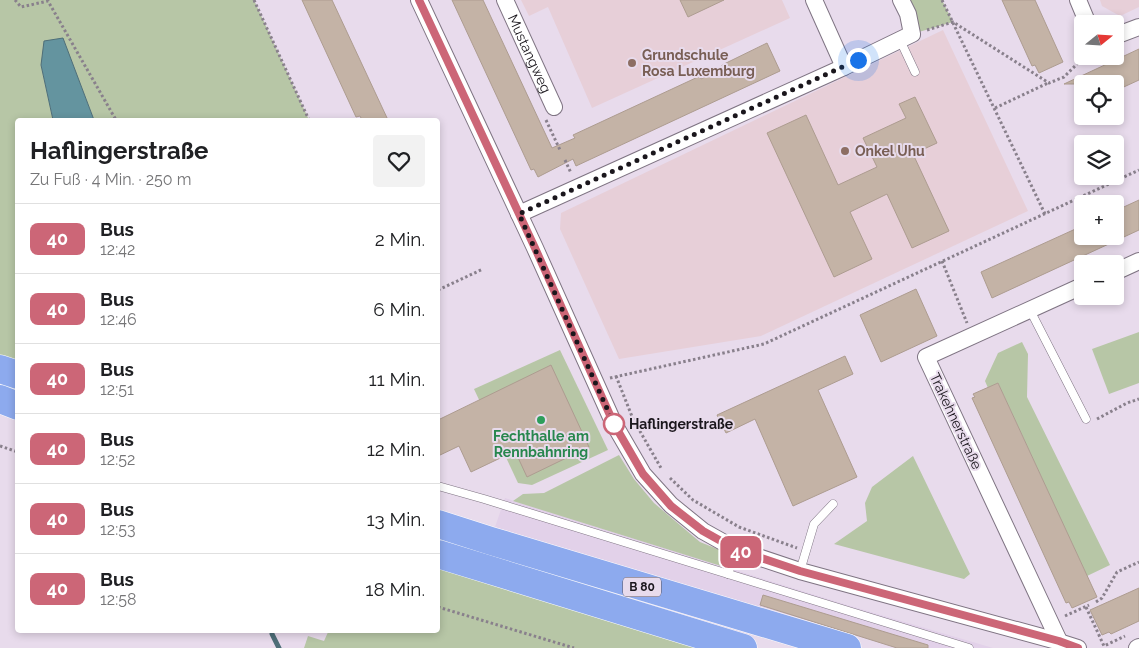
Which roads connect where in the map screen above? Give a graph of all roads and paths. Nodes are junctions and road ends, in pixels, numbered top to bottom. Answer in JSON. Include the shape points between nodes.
{"nodes":[{"id":1,"x":15,"y":0,"type":"edge"},
{"id":2,"x":254,"y":0,"type":"edge"},
{"id":3,"x":419,"y":0,"type":"edge"},
{"id":4,"x":505,"y":0,"type":"edge"},
{"id":5,"x":814,"y":0,"type":"edge"},
{"id":6,"x":901,"y":0,"type":"edge"},
{"id":7,"x":942,"y":0,"type":"edge"},
{"id":8,"x":1078,"y":0,"type":"edge"},
{"id":9,"x":1084,"y":15,"type":"edge"},
{"id":10,"x":953,"y":22,"type":"junction"},
{"id":11,"x":1139,"y":27,"type":"edge"},
{"id":12,"x":1124,"y":33,"type":"edge"},
{"id":13,"x":906,"y":37,"type":"junction"},
{"id":14,"x":1076,"y":65,"type":"edge"},
{"id":15,"x":844,"y":67,"type":"junction"},
{"id":16,"x":915,"y":72,"type":"dead end"},
{"id":17,"x":1048,"y":83,"type":"junction"},
{"id":18,"x":554,"y":108,"type":"joint"},
{"id":19,"x":995,"y":108,"type":"junction"},
{"id":20,"x":115,"y":118,"type":"edge"},
{"id":21,"x":308,"y":118,"type":"edge"},
{"id":22,"x":560,"y":150,"type":"dead end"},
{"id":23,"x":565,"y":160,"type":"dead end"},
{"id":24,"x":568,"y":168,"type":"dead end"},
{"id":25,"x":1139,"y":170,"type":"edge"},
{"id":26,"x":519,"y":214,"type":"junction"},
{"id":27,"x":1045,"y":214,"type":"junction"},
{"id":28,"x":942,"y":261,"type":"junction"},
{"id":29,"x":1139,"y":261,"type":"edge"},
{"id":30,"x":1124,"y":268,"type":"edge"},
{"id":31,"x":483,"y":269,"type":"dead end"},
{"id":32,"x":440,"y":289,"type":"edge"},
{"id":33,"x":1074,"y":290,"type":"edge"},
{"id":34,"x":1030,"y":310,"type":"junction"},
{"id":35,"x":972,"y":336,"type":"junction"},
{"id":36,"x":0,"y":369,"type":"edge"},
{"id":37,"x":15,"y":374,"type":"edge"},
{"id":38,"x":616,"y":376,"type":"junction"},
{"id":39,"x":594,"y":381,"type":"junction"},
{"id":40,"x":0,"y":399,"type":"edge"},
{"id":41,"x":1139,"y":399,"type":"edge"},
{"id":42,"x":15,"y":405,"type":"edge"},
{"id":43,"x":1086,"y":419,"type":"joint"},
{"id":44,"x":0,"y":446,"type":"edge"},
{"id":45,"x":15,"y":451,"type":"edge"},
{"id":46,"x":662,"y":470,"type":"dead end"},
{"id":47,"x":668,"y":476,"type":"dead end"},
{"id":48,"x":440,"y":487,"type":"edge"},
{"id":49,"x":833,"y":504,"type":"dead end"},
{"id":50,"x":440,"y":525,"type":"edge"},
{"id":51,"x":737,"y":550,"type":"junction"},
{"id":52,"x":807,"y":552,"type":"junction"},
{"id":53,"x":440,"y":555,"type":"edge"},
{"id":54,"x":1139,"y":562,"type":"edge"},
{"id":55,"x":800,"y":571,"type":"junction"},
{"id":56,"x":728,"y":574,"type":"junction"},
{"id":57,"x":1096,"y":602,"type":"dead end"},
{"id":58,"x":440,"y":608,"type":"edge"},
{"id":59,"x":1069,"y":614,"type":"dead end"},
{"id":60,"x":1054,"y":643,"type":"edge"},
{"id":61,"x":1136,"y":643,"type":"edge"},
{"id":62,"x":1104,"y":647,"type":"edge"},
{"id":63,"x":574,"y":648,"type":"edge"},
{"id":64,"x":742,"y":648,"type":"edge"},
{"id":65,"x":847,"y":648,"type":"edge"},
{"id":66,"x":969,"y":648,"type":"edge"},
{"id":67,"x":1078,"y":648,"type":"edge"}],
"edges":[{"from":1,"to":20,"type":"path","via":[[21,7],[48,1]]},
{"from":2,"to":21,"type":"path"},
{"from":3,"to":26,"type":"street","via":[[440,57],[476,135]]},
{"from":4,"to":18,"type":"street","name":"Mustangweg"},
{"from":5,"to":15,"type":"street"},
{"from":6,"to":13,"type":"street","via":[[908,14]]},
{"from":7,"to":10,"type":"path"},
{"from":8,"to":9,"type":"street"},
{"from":10,"to":13,"type":"path"},
{"from":10,"to":17,"type":"path"},
{"from":10,"to":19,"type":"path"},
{"from":11,"to":12,"type":"street"},
{"from":13,"to":15,"type":"street"},
{"from":13,"to":16,"type":"lane"},
{"from":14,"to":17,"type":"path","via":[[1064,77]]},
{"from":15,"to":26,"type":"street"},
{"from":17,"to":19,"type":"path"},
{"from":18,"to":22,"type":"path","via":[[545,118]]},
{"from":19,"to":27,"type":"path"},
{"from":23,"to":24,"type":"path"},
{"from":25,"to":27,"type":"path"},
{"from":26,"to":39,"type":"street"},
{"from":27,"to":28,"type":"path"},
{"from":28,"to":35,"type":"path"},
{"from":28,"to":38,"type":"path","via":[[764,344]]},
{"from":29,"to":30,"type":"street"},
{"from":31,"to":32,"type":"path"},
{"from":33,"to":34,"type":"street","name":"Trakehnerstraße"},
{"from":34,"to":35,"type":"street","name":"Trakehnerstraße"},
{"from":34,"to":43,"type":"lane"},
{"from":35,"to":60,"type":"street","name":"Trakehnerstraße","via":[[926,357]]},
{"from":36,"to":37,"type":"highway"},
{"from":38,"to":39,"type":"path"},
{"from":38,"to":46,"type":"path","via":[[633,419]]},
{"from":39,"to":51,"type":"street","via":[[643,474],[671,506]]},
{"from":40,"to":42,"type":"highway"},
{"from":41,"to":43,"type":"path","via":[[1089,424]]},
{"from":44,"to":45,"type":"path"},
{"from":47,"to":52,"type":"path","via":[[693,500],[739,527]]},
{"from":48,"to":56,"type":"lane"},
{"from":49,"to":52,"type":"lane","via":[[814,524]]},
{"from":50,"to":65,"type":"highway","number":"B 80"},
{"from":51,"to":55,"type":"street"},
{"from":51,"to":56,"type":"lane"},
{"from":52,"to":55,"type":"lane"},
{"from":53,"to":64,"type":"highway","number":"B 80"},
{"from":54,"to":57,"type":"path","via":[[1118,572]]},
{"from":55,"to":60,"type":"street"},
{"from":56,"to":66,"type":"lane"},
{"from":58,"to":63,"type":"path"},
{"from":59,"to":62,"type":"path","via":[[1088,606]]},
{"from":60,"to":67,"type":"street"},
{"from":61,"to":62,"type":"path"}]}
